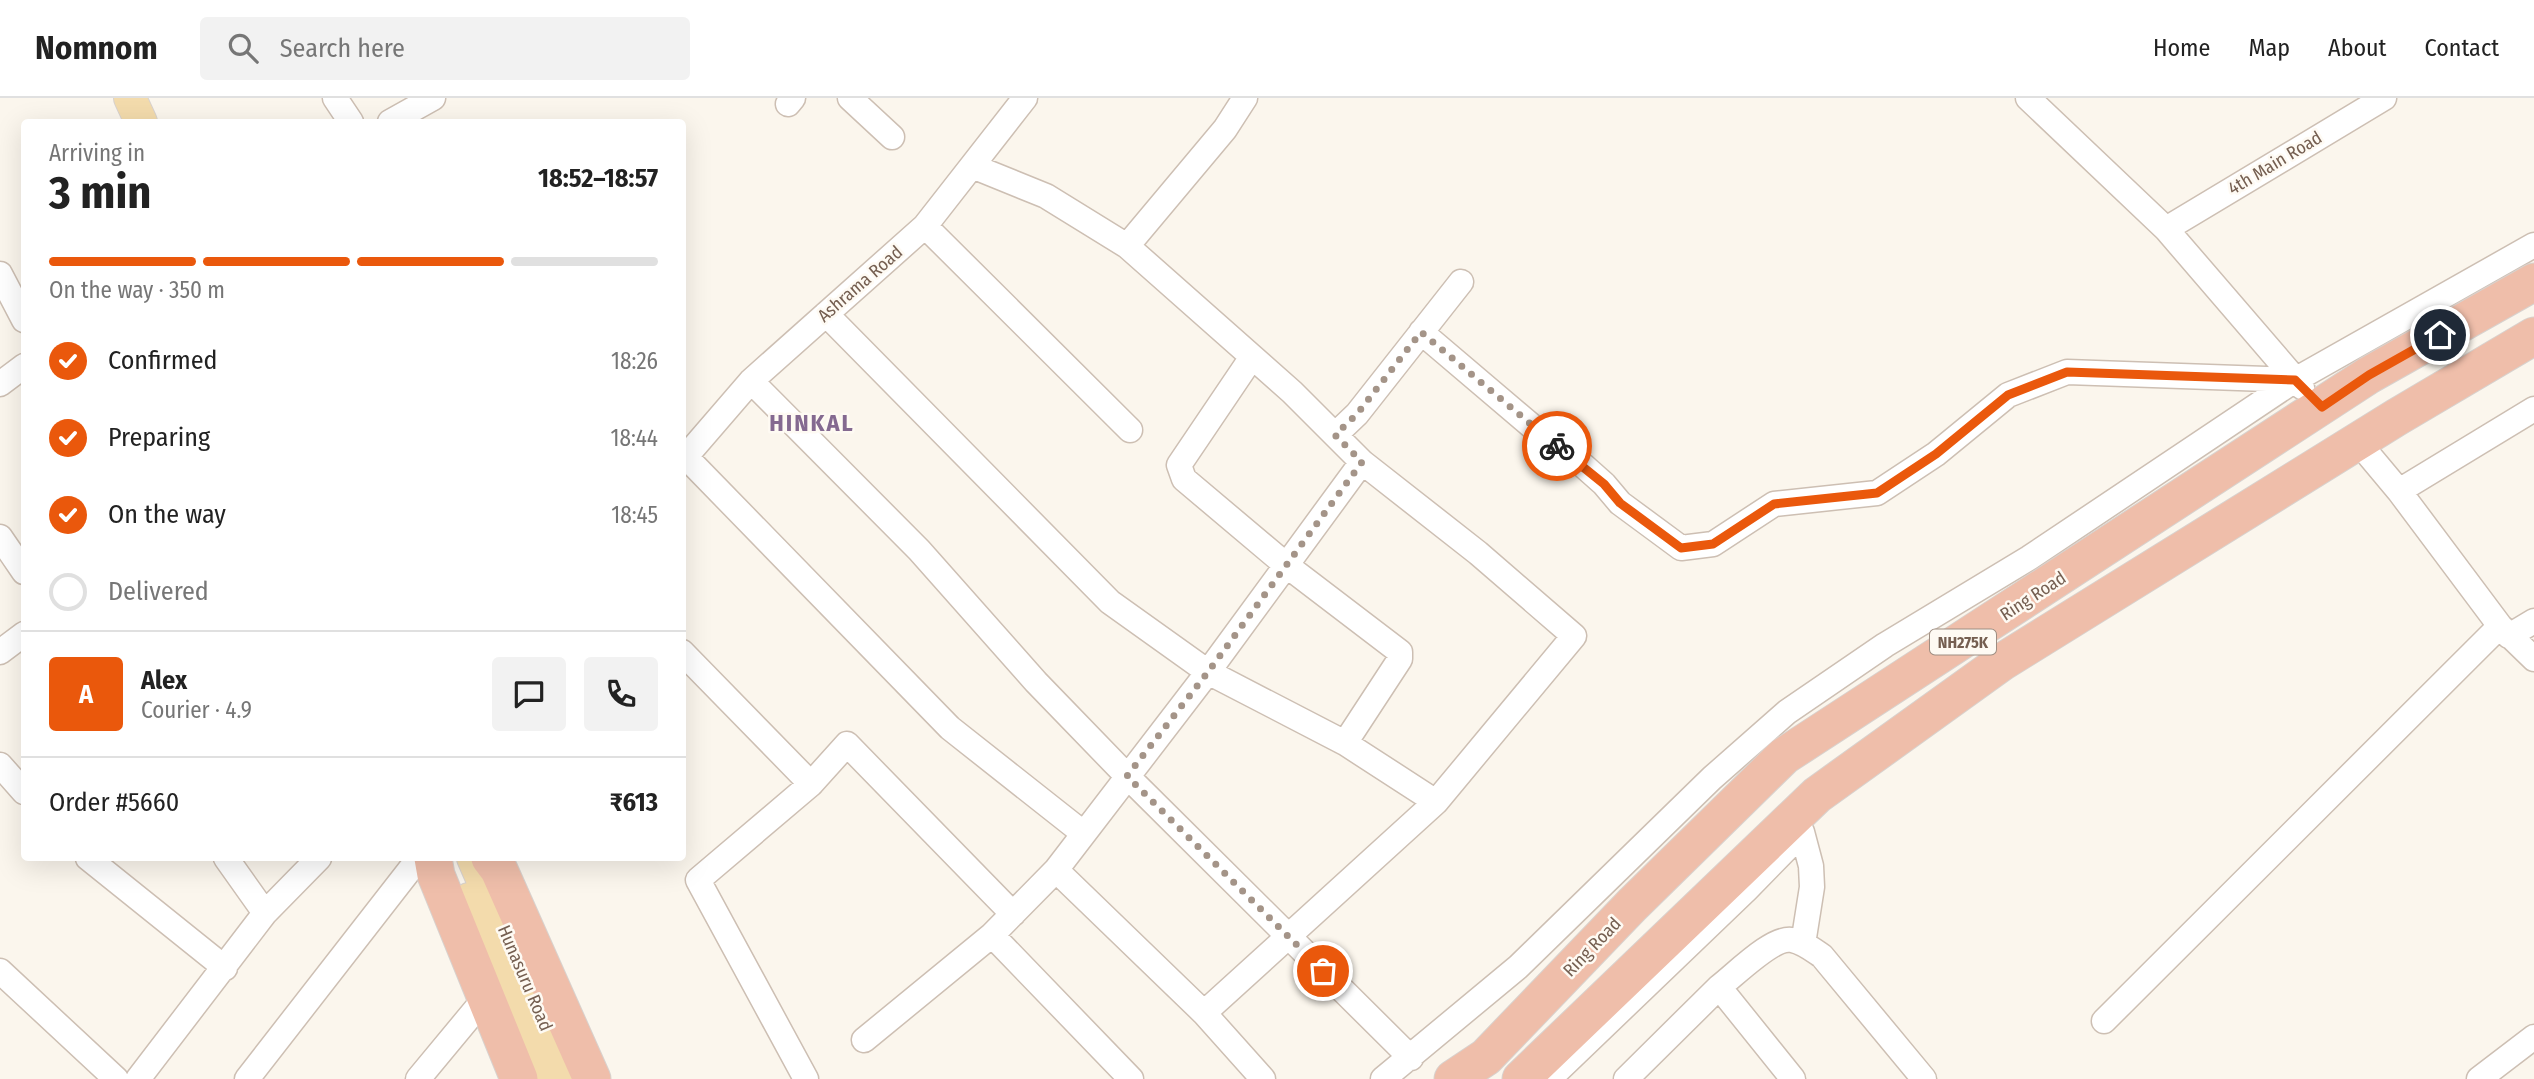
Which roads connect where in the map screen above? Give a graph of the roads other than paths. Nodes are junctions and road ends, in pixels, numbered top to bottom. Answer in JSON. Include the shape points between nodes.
{"nodes":[{"id":1,"x":130,"y":98,"type":"edge"},
{"id":2,"x":145,"y":98,"type":"edge"},
{"id":3,"x":335,"y":98,"type":"edge"},
{"id":4,"x":433,"y":98,"type":"edge"},
{"id":5,"x":850,"y":98,"type":"edge"},
{"id":6,"x":1025,"y":98,"type":"edge"},
{"id":7,"x":1245,"y":98,"type":"edge"},
{"id":8,"x":2028,"y":98,"type":"edge"},
{"id":9,"x":2384,"y":98,"type":"edge"},
{"id":10,"x":140,"y":119,"type":"edge"},
{"id":11,"x":155,"y":119,"type":"edge"},
{"id":12,"x":349,"y":119,"type":"edge"},
{"id":13,"x":395,"y":119,"type":"edge"},
{"id":14,"x":892,"y":137,"type":"dead end"},
{"id":15,"x":972,"y":166,"type":"junction"},
{"id":16,"x":925,"y":226,"type":"junction"},
{"id":17,"x":2166,"y":229,"type":"junction"},
{"id":18,"x":2534,"y":245,"type":"edge"},
{"id":19,"x":1127,"y":246,"type":"junction"},
{"id":20,"x":0,"y":274,"type":"edge"},
{"id":21,"x":1461,"y":282,"type":"dead end"},
{"id":22,"x":2534,"y":282,"type":"edge"},
{"id":23,"x":21,"y":314,"type":"edge"},
{"id":24,"x":826,"y":314,"type":"junction"},
{"id":25,"x":1421,"y":332,"type":"junction"},
{"id":26,"x":2534,"y":336,"type":"edge"},
{"id":27,"x":2534,"y":348,"type":"edge"},
{"id":28,"x":1252,"y":357,"type":"junction"},
{"id":29,"x":21,"y":368,"type":"edge"},
{"id":30,"x":2295,"y":380,"type":"junction"},
{"id":31,"x":751,"y":381,"type":"junction"},
{"id":32,"x":0,"y":384,"type":"edge"},
{"id":33,"x":2322,"y":407,"type":"junction"},
{"id":34,"x":2534,"y":409,"type":"edge"},
{"id":35,"x":1130,"y":430,"type":"dead end"},
{"id":36,"x":1335,"y":435,"type":"junction"},
{"id":37,"x":2362,"y":447,"type":"junction"},
{"id":38,"x":686,"y":456,"type":"edge"},
{"id":39,"x":686,"y":460,"type":"edge"},
{"id":40,"x":1362,"y":462,"type":"junction"},
{"id":41,"x":2399,"y":491,"type":"junction"},
{"id":42,"x":0,"y":537,"type":"edge"},
{"id":43,"x":1286,"y":565,"type":"junction"},
{"id":44,"x":21,"y":568,"type":"edge"},
{"id":45,"x":2534,"y":621,"type":"edge"},
{"id":46,"x":2504,"y":631,"type":"junction"},
{"id":47,"x":21,"y":636,"type":"edge"},
{"id":48,"x":0,"y":652,"type":"edge"},
{"id":49,"x":686,"y":656,"type":"edge"},
{"id":50,"x":2534,"y":659,"type":"edge"},
{"id":51,"x":1208,"y":672,"type":"junction"},
{"id":52,"x":1345,"y":743,"type":"junction"},
{"id":53,"x":0,"y":765,"type":"edge"},
{"id":54,"x":1127,"y":776,"type":"junction"},
{"id":55,"x":811,"y":784,"type":"junction"},
{"id":56,"x":21,"y":789,"type":"edge"},
{"id":57,"x":1436,"y":802,"type":"junction"},
{"id":58,"x":1802,"y":832,"type":"junction"},
{"id":59,"x":1083,"y":833,"type":"junction"},
{"id":60,"x":92,"y":861,"type":"edge"},
{"id":61,"x":228,"y":861,"type":"edge"},
{"id":62,"x":316,"y":861,"type":"edge"},
{"id":63,"x":417,"y":861,"type":"edge"},
{"id":64,"x":433,"y":861,"type":"edge"},
{"id":65,"x":460,"y":861,"type":"edge"},
{"id":66,"x":477,"y":869,"type":"edge"},
{"id":67,"x":1056,"y":870,"type":"junction"},
{"id":68,"x":265,"y":913,"type":"junction"},
{"id":69,"x":1013,"y":914,"type":"junction"},
{"id":70,"x":992,"y":935,"type":"junction"},
{"id":71,"x":1288,"y":936,"type":"junction"},
{"id":72,"x":1803,"y":944,"type":"junction"},
{"id":73,"x":225,"y":968,"type":"junction"},
{"id":74,"x":0,"y":971,"type":"edge"},
{"id":75,"x":1720,"y":987,"type":"junction"},
{"id":76,"x":486,"y":997,"type":"junction"},
{"id":77,"x":1204,"y":1013,"type":"junction"},
{"id":78,"x":2104,"y":1021,"type":"dead end"},
{"id":79,"x":2534,"y":1037,"type":"edge"},
{"id":80,"x":864,"y":1040,"type":"dead end"},
{"id":81,"x":1411,"y":1058,"type":"junction"},
{"id":82,"x":1249,"y":1075,"type":"edge"},
{"id":83,"x":116,"y":1079,"type":"edge"},
{"id":84,"x":138,"y":1079,"type":"edge"},
{"id":85,"x":247,"y":1079,"type":"edge"},
{"id":86,"x":418,"y":1079,"type":"edge"},
{"id":87,"x":519,"y":1079,"type":"edge"},
{"id":88,"x":544,"y":1079,"type":"edge"},
{"id":89,"x":569,"y":1079,"type":"edge"},
{"id":90,"x":592,"y":1079,"type":"edge"},
{"id":91,"x":806,"y":1079,"type":"edge"},
{"id":92,"x":1131,"y":1079,"type":"edge"},
{"id":93,"x":1383,"y":1079,"type":"edge"},
{"id":94,"x":1453,"y":1079,"type":"edge"},
{"id":95,"x":1521,"y":1079,"type":"edge"},
{"id":96,"x":1549,"y":1079,"type":"edge"},
{"id":97,"x":1626,"y":1079,"type":"edge"},
{"id":98,"x":1793,"y":1079,"type":"edge"},
{"id":99,"x":1924,"y":1079,"type":"edge"},
{"id":100,"x":2479,"y":1079,"type":"edge"}],
"edges":[{"from":1,"to":10,"type":"main road"},
{"from":2,"to":11,"type":"main road"},
{"from":3,"to":12,"type":"street"},
{"from":4,"to":13,"type":"street"},
{"from":5,"to":14,"type":"street"},
{"from":6,"to":15,"type":"street","name":"Ashrama Road"},
{"from":7,"to":19,"type":"street","via":[[1225,129]]},
{"from":8,"to":17,"type":"street"},
{"from":9,"to":17,"type":"street","name":"4th Main Road"},
{"from":15,"to":16,"type":"street","name":"Ashrama Road"},
{"from":15,"to":19,"type":"street","via":[[1046,197]]},
{"from":16,"to":24,"type":"street","name":"Ashrama Road"},
{"from":16,"to":35,"type":"street"},
{"from":17,"to":30,"type":"street"},
{"from":18,"to":30,"type":"street"},
{"from":19,"to":28,"type":"street"},
{"from":20,"to":23,"type":"street"},
{"from":21,"to":25,"type":"street"},
{"from":22,"to":33,"type":"highway","name":"Ring Road","number":"NH275K","via":[[2369,375]]},
{"from":24,"to":31,"type":"street","name":"Ashrama Road"},
{"from":24,"to":51,"type":"street","via":[[1110,601]]},
{"from":25,"to":30,"type":"street","via":[[1577,460],[1620,503],[1681,548],[1713,544],[1774,504],[1877,493],[1936,454],[2008,395],[2067,372]]},
{"from":25,"to":36,"type":"street"},
{"from":26,"to":37,"type":"highway","number":"NH275K","via":[[2397,417]]},
{"from":27,"to":37,"type":"street"},
{"from":28,"to":36,"type":"street"},
{"from":28,"to":43,"type":"street","via":[[1179,465],[1184,479]]},
{"from":29,"to":32,"type":"street"},
{"from":30,"to":33,"type":"street"},
{"from":30,"to":81,"type":"street","via":[[1787,712],[1712,778],[1518,967]]},
{"from":31,"to":38,"type":"street","name":"Ashrama Road"},
{"from":31,"to":54,"type":"street","via":[[919,550]]},
{"from":33,"to":94,"type":"highway","name":"Ring Road","number":"NH275K","via":[[1784,757],[1632,905],[1486,1057]]},
{"from":34,"to":41,"type":"street"},
{"from":36,"to":40,"type":"street"},
{"from":37,"to":41,"type":"street"},
{"from":37,"to":58,"type":"street","via":[[1979,698],[1882,765]]},
{"from":37,"to":95,"type":"highway","number":"NH275K","via":[[2002,662],[1817,795]]},
{"from":39,"to":59,"type":"street","via":[[950,728]]},
{"from":40,"to":43,"type":"street"},
{"from":40,"to":57,"type":"street","via":[[1574,636]]},
{"from":41,"to":46,"type":"street"},
{"from":42,"to":44,"type":"street"},
{"from":43,"to":51,"type":"street"},
{"from":43,"to":52,"type":"street","via":[[1400,652],[1400,659]]},
{"from":45,"to":46,"type":"street"},
{"from":46,"to":50,"type":"street"},
{"from":46,"to":78,"type":"street"},
{"from":47,"to":48,"type":"street"},
{"from":49,"to":55,"type":"street"},
{"from":51,"to":52,"type":"street"},
{"from":51,"to":54,"type":"street"},
{"from":52,"to":57,"type":"street"},
{"from":53,"to":56,"type":"street"},
{"from":54,"to":59,"type":"street"},
{"from":54,"to":71,"type":"street"},
{"from":55,"to":69,"type":"street","via":[[847,744]]},
{"from":55,"to":91,"type":"street","via":[[698,880]]},
{"from":57,"to":71,"type":"street"},
{"from":58,"to":72,"type":"street","via":[[1812,887]]},
{"from":58,"to":96,"type":"street"},
{"from":59,"to":67,"type":"street"},
{"from":60,"to":73,"type":"street"},
{"from":61,"to":68,"type":"street"},
{"from":62,"to":68,"type":"street"},
{"from":63,"to":85,"type":"street"},
{"from":64,"to":76,"type":"highway"},
{"from":65,"to":66,"type":"main road"},
{"from":66,"to":88,"type":"main road","name":"Hunasuru Road","via":[[496,970]]},
{"from":66,"to":89,"type":"main road","name":"Hunasuru Road"},
{"from":66,"to":90,"type":"highway","via":[[504,883]]},
{"from":67,"to":69,"type":"street"},
{"from":67,"to":77,"type":"street"},
{"from":68,"to":73,"type":"street"},
{"from":69,"to":70,"type":"street"},
{"from":70,"to":80,"type":"street"},
{"from":70,"to":92,"type":"street"},
{"from":71,"to":77,"type":"street"},
{"from":71,"to":81,"type":"street"},
{"from":72,"to":75,"type":"street","via":[[1789,939],[1773,944]]},
{"from":72,"to":99,"type":"street","via":[[1822,956]]},
{"from":73,"to":84,"type":"street"},
{"from":74,"to":83,"type":"street"},
{"from":75,"to":97,"type":"street"},
{"from":75,"to":98,"type":"street"},
{"from":76,"to":86,"type":"street"},
{"from":76,"to":87,"type":"highway"},
{"from":77,"to":82,"type":"street"},
{"from":79,"to":100,"type":"street"},
{"from":81,"to":93,"type":"street"}]}
